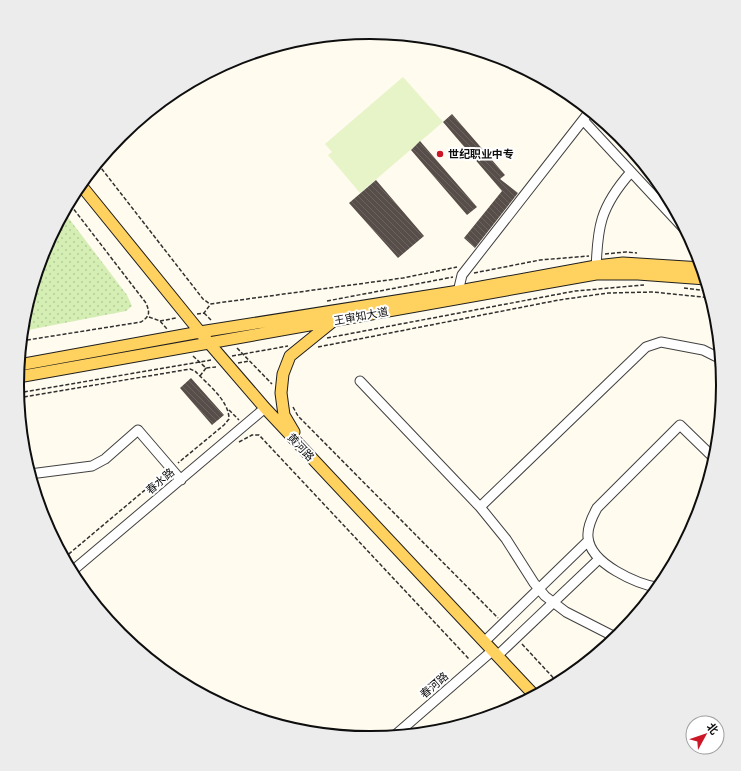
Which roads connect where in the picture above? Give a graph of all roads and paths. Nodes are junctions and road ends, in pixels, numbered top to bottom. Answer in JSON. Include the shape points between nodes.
{"nodes":[{"id":1,"x":587,"y":115,"type":"edge"},
{"id":2,"x":583,"y":120,"type":"junction"},
{"id":3,"x":101,"y":168,"type":"edge"},
{"id":4,"x":631,"y":172,"type":"junction"},
{"id":5,"x":85,"y":190,"type":"edge"},
{"id":6,"x":73,"y":208,"type":"edge"},
{"id":7,"x":674,"y":218,"type":"edge"},
{"id":8,"x":466,"y":269,"type":"junction"},
{"id":9,"x":596,"y":270,"type":"junction"},
{"id":10,"x":699,"y":275,"type":"edge"},
{"id":11,"x":650,"y":284,"type":"dead end"},
{"id":12,"x":680,"y":287,"type":"dead end"},
{"id":13,"x":703,"y":290,"type":"edge"},
{"id":14,"x":458,"y":295,"type":"junction"},
{"id":15,"x":705,"y":297,"type":"edge"},
{"id":16,"x":210,"y":304,"type":"junction"},
{"id":17,"x":148,"y":317,"type":"junction"},
{"id":18,"x":160,"y":321,"type":"dead end"},
{"id":19,"x":332,"y":321,"type":"junction"},
{"id":20,"x":220,"y":330,"type":"junction"},
{"id":21,"x":200,"y":332,"type":"junction"},
{"id":22,"x":322,"y":339,"type":"dead end"},
{"id":23,"x":27,"y":340,"type":"edge"},
{"id":24,"x":229,"y":340,"type":"junction"},
{"id":25,"x":209,"y":343,"type":"junction"},
{"id":26,"x":310,"y":345,"type":"junction"},
{"id":27,"x":243,"y":354,"type":"junction"},
{"id":28,"x":715,"y":356,"type":"edge"},
{"id":29,"x":222,"y":358,"type":"junction"},
{"id":30,"x":25,"y":364,"type":"edge"},
{"id":31,"x":206,"y":368,"type":"dead end"},
{"id":32,"x":24,"y":376,"type":"edge"},
{"id":33,"x":200,"y":376,"type":"dead end"},
{"id":34,"x":360,"y":381,"type":"dead end"},
{"id":35,"x":282,"y":383,"type":"junction"},
{"id":36,"x":24,"y":392,"type":"edge"},
{"id":37,"x":291,"y":403,"type":"dead end"},
{"id":38,"x":265,"y":408,"type":"junction"},
{"id":39,"x":236,"y":444,"type":"dead end"},
{"id":40,"x":303,"y":449,"type":"junction"},
{"id":41,"x":710,"y":454,"type":"edge"},
{"id":42,"x":36,"y":473,"type":"edge"},
{"id":43,"x":180,"y":480,"type":"junction"},
{"id":44,"x":480,"y":507,"type":"junction"},
{"id":45,"x":588,"y":541,"type":"junction"},
{"id":46,"x":600,"y":559,"type":"junction"},
{"id":47,"x":76,"y":568,"type":"edge"},
{"id":48,"x":652,"y":586,"type":"edge"},
{"id":49,"x":538,"y":589,"type":"junction"},
{"id":50,"x":553,"y":603,"type":"junction"},
{"id":51,"x":503,"y":624,"type":"junction"},
{"id":52,"x":611,"y":635,"type":"edge"},
{"id":53,"x":516,"y":637,"type":"junction"},
{"id":54,"x":484,"y":642,"type":"junction"},
{"id":55,"x":494,"y":654,"type":"junction"},
{"id":56,"x":476,"y":665,"type":"junction"},
{"id":57,"x":555,"y":679,"type":"edge"},
{"id":58,"x":532,"y":692,"type":"edge"},
{"id":59,"x":401,"y":730,"type":"edge"}],
"edges":[{"from":1,"to":2,"type":"street"},
{"from":2,"to":4,"type":"street"},
{"from":2,"to":8,"type":"street"},
{"from":3,"to":16,"type":"path","via":[[203,299]]},
{"from":4,"to":7,"type":"street"},
{"from":4,"to":9,"type":"street","via":[[618,187],[601,220]]},
{"from":5,"to":21,"type":"main road","name":"黄河路"},
{"from":6,"to":17,"type":"path","via":[[146,303],[150,312]]},
{"from":8,"to":14,"type":"street","via":[[462,275]]},
{"from":8,"to":16,"type":"path","via":[[459,266],[403,278]]},
{"from":9,"to":10,"type":"main road","name":"王审知大道"},
{"from":9,"to":14,"type":"main road","name":"王审知大道"},
{"from":11,"to":22,"type":"path","via":[[575,291]]},
{"from":12,"to":13,"type":"path"},
{"from":14,"to":19,"type":"main road","name":"王审知大道"},
{"from":14,"to":20,"type":"main road"},
{"from":15,"to":26,"type":"path","via":[[653,292],[608,293]]},
{"from":16,"to":20,"type":"path","via":[[204,312]]},
{"from":17,"to":18,"type":"path"},
{"from":17,"to":23,"type":"path","via":[[141,322]]},
{"from":19,"to":24,"type":"main road","name":"王审知大道"},
{"from":19,"to":26,"type":"main road"},
{"from":20,"to":21,"type":"main road"},
{"from":21,"to":25,"type":"main road","name":"黄河路"},
{"from":21,"to":30,"type":"main road"},
{"from":24,"to":25,"type":"main road","name":"王审知大道"},
{"from":24,"to":27,"type":"path"},
{"from":25,"to":29,"type":"main road","name":"黄河路"},
{"from":25,"to":32,"type":"main road","name":"王审知大道"},
{"from":26,"to":27,"type":"path"},
{"from":26,"to":35,"type":"main road","via":[[290,356]]},
{"from":27,"to":29,"type":"path"},
{"from":27,"to":35,"type":"path","via":[[273,384]]},
{"from":28,"to":44,"type":"street","via":[[703,350],[661,342],[646,347]]},
{"from":29,"to":36,"type":"path"},
{"from":29,"to":38,"type":"main road","name":"黄河路"},
{"from":31,"to":33,"type":"path"},
{"from":34,"to":44,"type":"street"},
{"from":35,"to":40,"type":"main road","via":[[284,415]]},
{"from":37,"to":51,"type":"path","via":[[298,416]]},
{"from":38,"to":40,"type":"main road","name":"黄河路"},
{"from":38,"to":43,"type":"street","name":"春水路"},
{"from":39,"to":56,"type":"path","via":[[252,435],[259,436]]},
{"from":40,"to":54,"type":"main road","name":"黄河路"},
{"from":41,"to":45,"type":"street","via":[[680,424],[597,508],[590,522]]},
{"from":42,"to":43,"type":"street","via":[[92,466],[105,459],[138,430]]},
{"from":43,"to":47,"type":"street","name":"春水路"},
{"from":44,"to":49,"type":"street","via":[[506,539]]},
{"from":45,"to":46,"type":"street"},
{"from":45,"to":49,"type":"street"},
{"from":46,"to":48,"type":"street","via":[[625,575]]},
{"from":46,"to":50,"type":"street","name":"春河路"},
{"from":49,"to":50,"type":"street"},
{"from":49,"to":51,"type":"street"},
{"from":50,"to":52,"type":"street","via":[[587,624]]},
{"from":50,"to":53,"type":"street","name":"春河路"},
{"from":51,"to":54,"type":"street"},
{"from":53,"to":55,"type":"street","name":"春河路"},
{"from":53,"to":57,"type":"path"},
{"from":54,"to":55,"type":"main road","name":"黄河路"},
{"from":55,"to":56,"type":"street","name":"春河路"},
{"from":55,"to":58,"type":"main road","name":"黄河路"},
{"from":56,"to":59,"type":"street","name":"春河路"}]}
